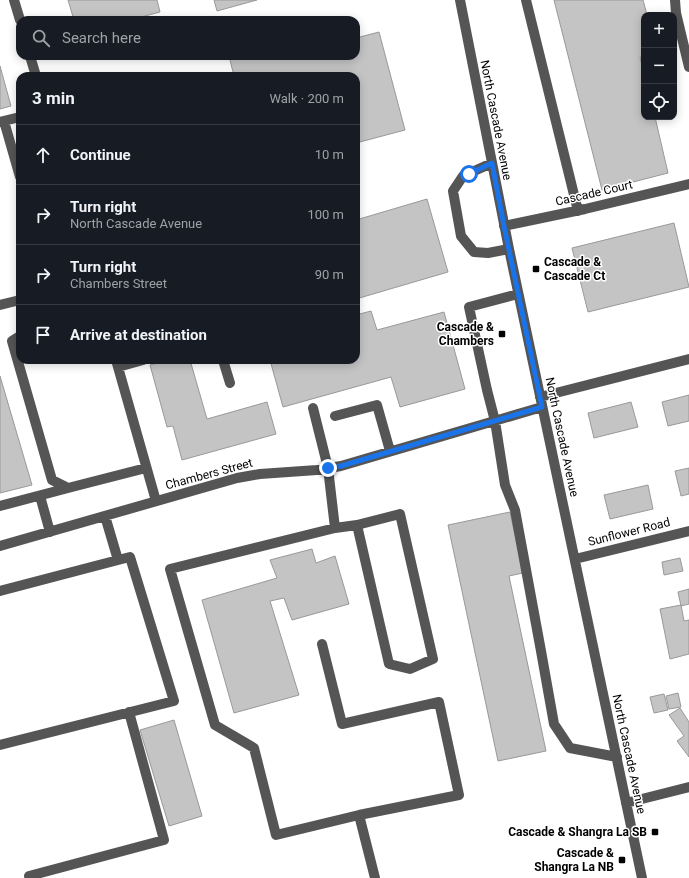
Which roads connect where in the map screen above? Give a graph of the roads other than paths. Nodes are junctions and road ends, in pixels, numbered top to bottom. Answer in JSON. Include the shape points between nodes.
{"nodes":[{"id":1,"x":14,"y":0,"type":"edge"},
{"id":2,"x":460,"y":0,"type":"edge"},
{"id":3,"x":526,"y":0,"type":"edge"},
{"id":4,"x":674,"y":0,"type":"edge"},
{"id":5,"x":19,"y":16,"type":"edge"},
{"id":6,"x":31,"y":60,"type":"edge"},
{"id":7,"x":689,"y":68,"type":"edge"},
{"id":8,"x":35,"y":72,"type":"edge"},
{"id":9,"x":16,"y":118,"type":"edge"},
{"id":10,"x":2,"y":121,"type":"edge"},
{"id":11,"x":492,"y":163,"type":"junction"},
{"id":12,"x":16,"y":165,"type":"edge"},
{"id":13,"x":689,"y":184,"type":"edge"},
{"id":14,"x":578,"y":211,"type":"junction"},
{"id":15,"x":504,"y":226,"type":"junction"},
{"id":16,"x":509,"y":249,"type":"junction"},
{"id":17,"x":518,"y":294,"type":"junction"},
{"id":18,"x":16,"y":301,"type":"edge"},
{"id":19,"x":0,"y":304,"type":"edge"},
{"id":20,"x":16,"y":338,"type":"edge"},
{"id":21,"x":16,"y":355,"type":"edge"},
{"id":22,"x":689,"y":359,"type":"edge"},
{"id":23,"x":19,"y":364,"type":"edge"},
{"id":24,"x":117,"y":364,"type":"edge"},
{"id":25,"x":224,"y":364,"type":"edge"},
{"id":26,"x":230,"y":383,"type":"dead end"},
{"id":27,"x":540,"y":397,"type":"junction"},
{"id":28,"x":542,"y":407,"type":"junction"},
{"id":29,"x":313,"y":408,"type":"dead end"},
{"id":30,"x":335,"y":416,"type":"dead end"},
{"id":31,"x":495,"y":421,"type":"junction"},
{"id":32,"x":390,"y":451,"type":"junction"},
{"id":33,"x":146,"y":468,"type":"junction"},
{"id":34,"x":328,"y":468,"type":"junction"},
{"id":35,"x":68,"y":488,"type":"junction"},
{"id":36,"x":40,"y":496,"type":"junction"},
{"id":37,"x":156,"y":501,"type":"junction"},
{"id":38,"x":0,"y":506,"type":"edge"},
{"id":39,"x":105,"y":516,"type":"junction"},
{"id":40,"x":357,"y":525,"type":"junction"},
{"id":41,"x":335,"y":528,"type":"junction"},
{"id":42,"x":689,"y":531,"type":"edge"},
{"id":43,"x":50,"y":532,"type":"junction"},
{"id":44,"x":0,"y":546,"type":"edge"},
{"id":45,"x":575,"y":559,"type":"junction"},
{"id":46,"x":118,"y":560,"type":"junction"},
{"id":47,"x":0,"y":591,"type":"edge"},
{"id":48,"x":322,"y":644,"type":"dead end"},
{"id":49,"x":129,"y":712,"type":"junction"},
{"id":50,"x":0,"y":746,"type":"edge"},
{"id":51,"x":616,"y":757,"type":"junction"},
{"id":52,"x":689,"y":787,"type":"edge"},
{"id":53,"x":626,"y":803,"type":"junction"},
{"id":54,"x":359,"y":815,"type":"junction"},
{"id":55,"x":30,"y":878,"type":"edge"},
{"id":56,"x":375,"y":878,"type":"edge"},
{"id":57,"x":642,"y":878,"type":"edge"}],
"edges":[{"from":1,"to":5,"type":"street"},
{"from":2,"to":11,"type":"street","name":"North Cascade Avenue"},
{"from":3,"to":14,"type":"street"},
{"from":4,"to":7,"type":"street"},
{"from":6,"to":8,"type":"street"},
{"from":9,"to":10,"type":"street"},
{"from":10,"to":12,"type":"street"},
{"from":11,"to":15,"type":"street","name":"North Cascade Avenue"},
{"from":11,"to":16,"type":"street","via":[[463,176],[453,191],[461,236],[474,252],[488,253]]},
{"from":13,"to":14,"type":"street","name":"Cascade Court"},
{"from":14,"to":15,"type":"street","name":"Cascade Court"},
{"from":15,"to":16,"type":"street","name":"North Cascade Avenue"},
{"from":16,"to":17,"type":"street","name":"North Cascade Avenue"},
{"from":17,"to":27,"type":"street","name":"North Cascade Avenue"},
{"from":17,"to":31,"type":"street","via":[[469,307]]},
{"from":18,"to":19,"type":"street"},
{"from":20,"to":21,"type":"street","via":[[12,341]]},
{"from":22,"to":27,"type":"street"},
{"from":23,"to":35,"type":"street","via":[[52,480]]},
{"from":24,"to":33,"type":"street"},
{"from":25,"to":26,"type":"street"},
{"from":27,"to":28,"type":"street","name":"North Cascade Avenue"},
{"from":28,"to":31,"type":"street","name":"Chambers Street"},
{"from":28,"to":45,"type":"street","name":"North Cascade Avenue"},
{"from":29,"to":34,"type":"street"},
{"from":30,"to":32,"type":"street","via":[[377,405]]},
{"from":31,"to":32,"type":"street","name":"Chambers Street"},
{"from":31,"to":51,"type":"street","via":[[505,485],[515,510],[554,724],[570,748]]},
{"from":32,"to":34,"type":"street","name":"Chambers Street"},
{"from":33,"to":35,"type":"street"},
{"from":33,"to":37,"type":"street"},
{"from":34,"to":37,"type":"street","name":"Chambers Street","via":[[260,474]]},
{"from":34,"to":41,"type":"street"},
{"from":35,"to":36,"type":"street"},
{"from":36,"to":38,"type":"street"},
{"from":36,"to":43,"type":"street"},
{"from":37,"to":39,"type":"street","name":"Chambers Street"},
{"from":39,"to":43,"type":"street","name":"Chambers Street"},
{"from":39,"to":46,"type":"street"},
{"from":40,"to":40,"type":"street","via":[[389,664],[410,669],[433,659],[400,514]]},
{"from":40,"to":41,"type":"street"},
{"from":41,"to":54,"type":"street","via":[[170,569],[214,725],[254,748],[276,835]]},
{"from":42,"to":45,"type":"street","name":"Sunflower Road"},
{"from":43,"to":44,"type":"street","name":"Chambers Street"},
{"from":45,"to":51,"type":"street","name":"North Cascade Avenue"},
{"from":46,"to":47,"type":"street"},
{"from":46,"to":49,"type":"street","via":[[130,557],[174,701]]},
{"from":48,"to":54,"type":"street","via":[[342,724],[439,702],[459,795]]},
{"from":49,"to":50,"type":"street"},
{"from":49,"to":55,"type":"street","via":[[164,840],[29,876]]},
{"from":51,"to":53,"type":"street","name":"North Cascade Avenue"},
{"from":52,"to":53,"type":"street"},
{"from":53,"to":57,"type":"street","name":"North Cascade Avenue"},
{"from":54,"to":56,"type":"street"}]}
